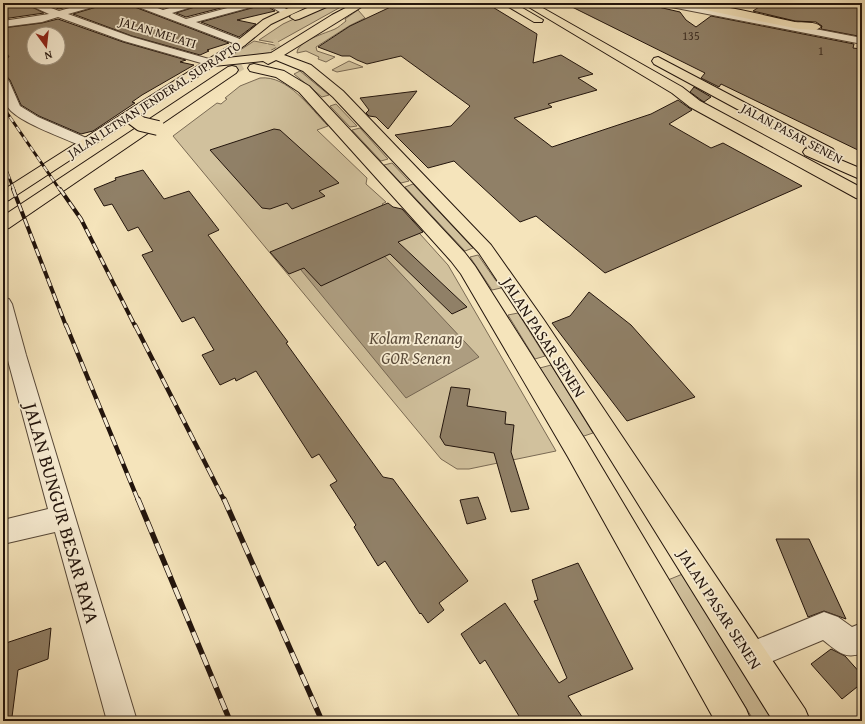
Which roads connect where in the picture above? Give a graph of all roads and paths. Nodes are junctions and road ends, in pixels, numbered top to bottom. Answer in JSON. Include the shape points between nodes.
{"nodes":[{"id":1,"x":30,"y":3,"type":"edge"},
{"id":2,"x":98,"y":3,"type":"edge"},
{"id":3,"x":136,"y":3,"type":"edge"},
{"id":4,"x":195,"y":3,"type":"edge"},
{"id":5,"x":256,"y":3,"type":"edge"},
{"id":6,"x":270,"y":3,"type":"edge"},
{"id":7,"x":307,"y":3,"type":"edge"},
{"id":8,"x":314,"y":3,"type":"edge"},
{"id":9,"x":327,"y":3,"type":"edge"},
{"id":10,"x":352,"y":3,"type":"edge"},
{"id":11,"x":363,"y":3,"type":"edge"},
{"id":12,"x":507,"y":3,"type":"edge"},
{"id":13,"x":527,"y":3,"type":"edge"},
{"id":14,"x":539,"y":3,"type":"edge"},
{"id":15,"x":666,"y":3,"type":"edge"},
{"id":16,"x":686,"y":3,"type":"edge"},
{"id":17,"x":706,"y":3,"type":"edge"},
{"id":18,"x":286,"y":12,"type":"junction"},
{"id":19,"x":164,"y":13,"type":"junction"},
{"id":20,"x":58,"y":14,"type":"junction"},
{"id":21,"x":186,"y":22,"type":"junction"},
{"id":22,"x":3,"y":24,"type":"edge"},
{"id":23,"x":814,"y":29,"type":"junction"},
{"id":24,"x":862,"y":36,"type":"edge"},
{"id":25,"x":862,"y":41,"type":"edge"},
{"id":26,"x":241,"y":43,"type":"junction"},
{"id":27,"x":279,"y":43,"type":"tunnel mouth"},
{"id":28,"x":646,"y":54,"type":"dead end"},
{"id":29,"x":275,"y":56,"type":"junction"},
{"id":30,"x":222,"y":67,"type":"junction"},
{"id":31,"x":254,"y":68,"type":"junction"},
{"id":32,"x":3,"y":81,"type":"edge"},
{"id":33,"x":343,"y":100,"type":"junction"},
{"id":34,"x":692,"y":103,"type":"junction"},
{"id":35,"x":320,"y":105,"type":"junction"},
{"id":36,"x":132,"y":116,"type":"junction"},
{"id":37,"x":86,"y":143,"type":"junction"},
{"id":38,"x":862,"y":170,"type":"edge"},
{"id":39,"x":862,"y":175,"type":"edge"},
{"id":40,"x":862,"y":195,"type":"edge"},
{"id":41,"x":3,"y":197,"type":"edge"},
{"id":42,"x":3,"y":213,"type":"edge"},
{"id":43,"x":3,"y":224,"type":"edge"},
{"id":44,"x":3,"y":304,"type":"edge"},
{"id":45,"x":10,"y":357,"type":"edge"},
{"id":46,"x":63,"y":518,"type":"junction"},
{"id":47,"x":3,"y":532,"type":"edge"},
{"id":48,"x":862,"y":637,"type":"edge"},
{"id":49,"x":751,"y":656,"type":"junction"},
{"id":50,"x":122,"y":721,"type":"edge"},
{"id":51,"x":734,"y":721,"type":"edge"},
{"id":52,"x":793,"y":721,"type":"edge"}],
"edges":[{"from":1,"to":20,"type":"street","name":"JALAN MELATI"},
{"from":2,"to":20,"type":"street"},
{"from":3,"to":19,"type":"street"},
{"from":4,"to":19,"type":"street"},
{"from":5,"to":21,"type":"street"},
{"from":6,"to":18,"type":"street"},
{"from":7,"to":18,"type":"main road","name":"JALAN LETNAN JENDERAL SUPRAPTO"},
{"from":8,"to":9,"type":"main road","name":"JALAN LETNAN JENDERAL SUPRAPTO","via":[[272,24],[259,40],[294,18]]},
{"from":10,"to":27,"type":"main road"},
{"from":11,"to":29,"type":"main road","name":"JALAN LETNAN JENDERAL SUPRAPTO"},
{"from":12,"to":34,"type":"main road","via":[[643,81]]},
{"from":13,"to":34,"type":"main road","name":"JALAN PASAR SENEN","via":[[665,82]]},
{"from":14,"to":39,"type":"main road","name":"JALAN PASAR SENEN","via":[[816,155]]},
{"from":15,"to":23,"type":"street"},
{"from":16,"to":23,"type":"main road"},
{"from":17,"to":23,"type":"street"},
{"from":18,"to":26,"type":"main road","name":"JALAN LETNAN JENDERAL SUPRAPTO","via":[[267,22]]},
{"from":19,"to":21,"type":"street"},
{"from":20,"to":22,"type":"street"},
{"from":20,"to":30,"type":"street","name":"JALAN MELATI","via":[[128,39]]},
{"from":21,"to":26,"type":"street"},
{"from":23,"to":24,"type":"street"},
{"from":23,"to":25,"type":"street"},
{"from":26,"to":30,"type":"main road","name":"JALAN LETNAN JENDERAL SUPRAPTO"},
{"from":28,"to":38,"type":"main road","name":"JALAN PASAR SENEN"},
{"from":29,"to":30,"type":"main road","name":"JALAN PASAR SENEN"},
{"from":29,"to":31,"type":"main road","name":"JALAN LETNAN JENDERAL SUPRAPTO"},
{"from":29,"to":33,"type":"main road","name":"JALAN PASAR SENEN","via":[[307,68]]},
{"from":30,"to":36,"type":"main road","name":"JALAN LETNAN JENDERAL SUPRAPTO"},
{"from":30,"to":42,"type":"main road","name":"JALAN LETNAN JENDERAL SUPRAPTO"},
{"from":30,"to":43,"type":"main road","name":"JALAN LETNAN JENDERAL SUPRAPTO"},
{"from":31,"to":35,"type":"main road","name":"JALAN PASAR SENEN","via":[[280,74],[289,79]]},
{"from":31,"to":36,"type":"main road","name":"JALAN LETNAN JENDERAL SUPRAPTO","bridge":true,"via":[[162,129],[141,124]]},
{"from":32,"to":37,"type":"street","via":[[15,108],[34,120]]},
{"from":33,"to":35,"type":"main road"},
{"from":33,"to":49,"type":"main road","name":"JALAN PASAR SENEN","via":[[485,249],[502,272]]},
{"from":34,"to":40,"type":"main road","name":"JALAN PASAR SENEN"},
{"from":35,"to":51,"type":"main road","name":"JALAN PASAR SENEN","via":[[468,270],[577,449]]},
{"from":36,"to":37,"type":"main road","name":"JALAN LETNAN JENDERAL SUPRAPTO"},
{"from":37,"to":41,"type":"main road","name":"JALAN LETNAN JENDERAL SUPRAPTO"},
{"from":44,"to":45,"type":"street","name":"JALAN BUNGUR BESAR RAYA"},
{"from":45,"to":46,"type":"street","name":"JALAN BUNGUR BESAR RAYA"},
{"from":46,"to":47,"type":"street"},
{"from":46,"to":50,"type":"street","name":"JALAN BUNGUR BESAR RAYA"},
{"from":48,"to":49,"type":"street","via":[[848,642],[824,626]]},
{"from":49,"to":52,"type":"main road","name":"JALAN PASAR SENEN"}]}
